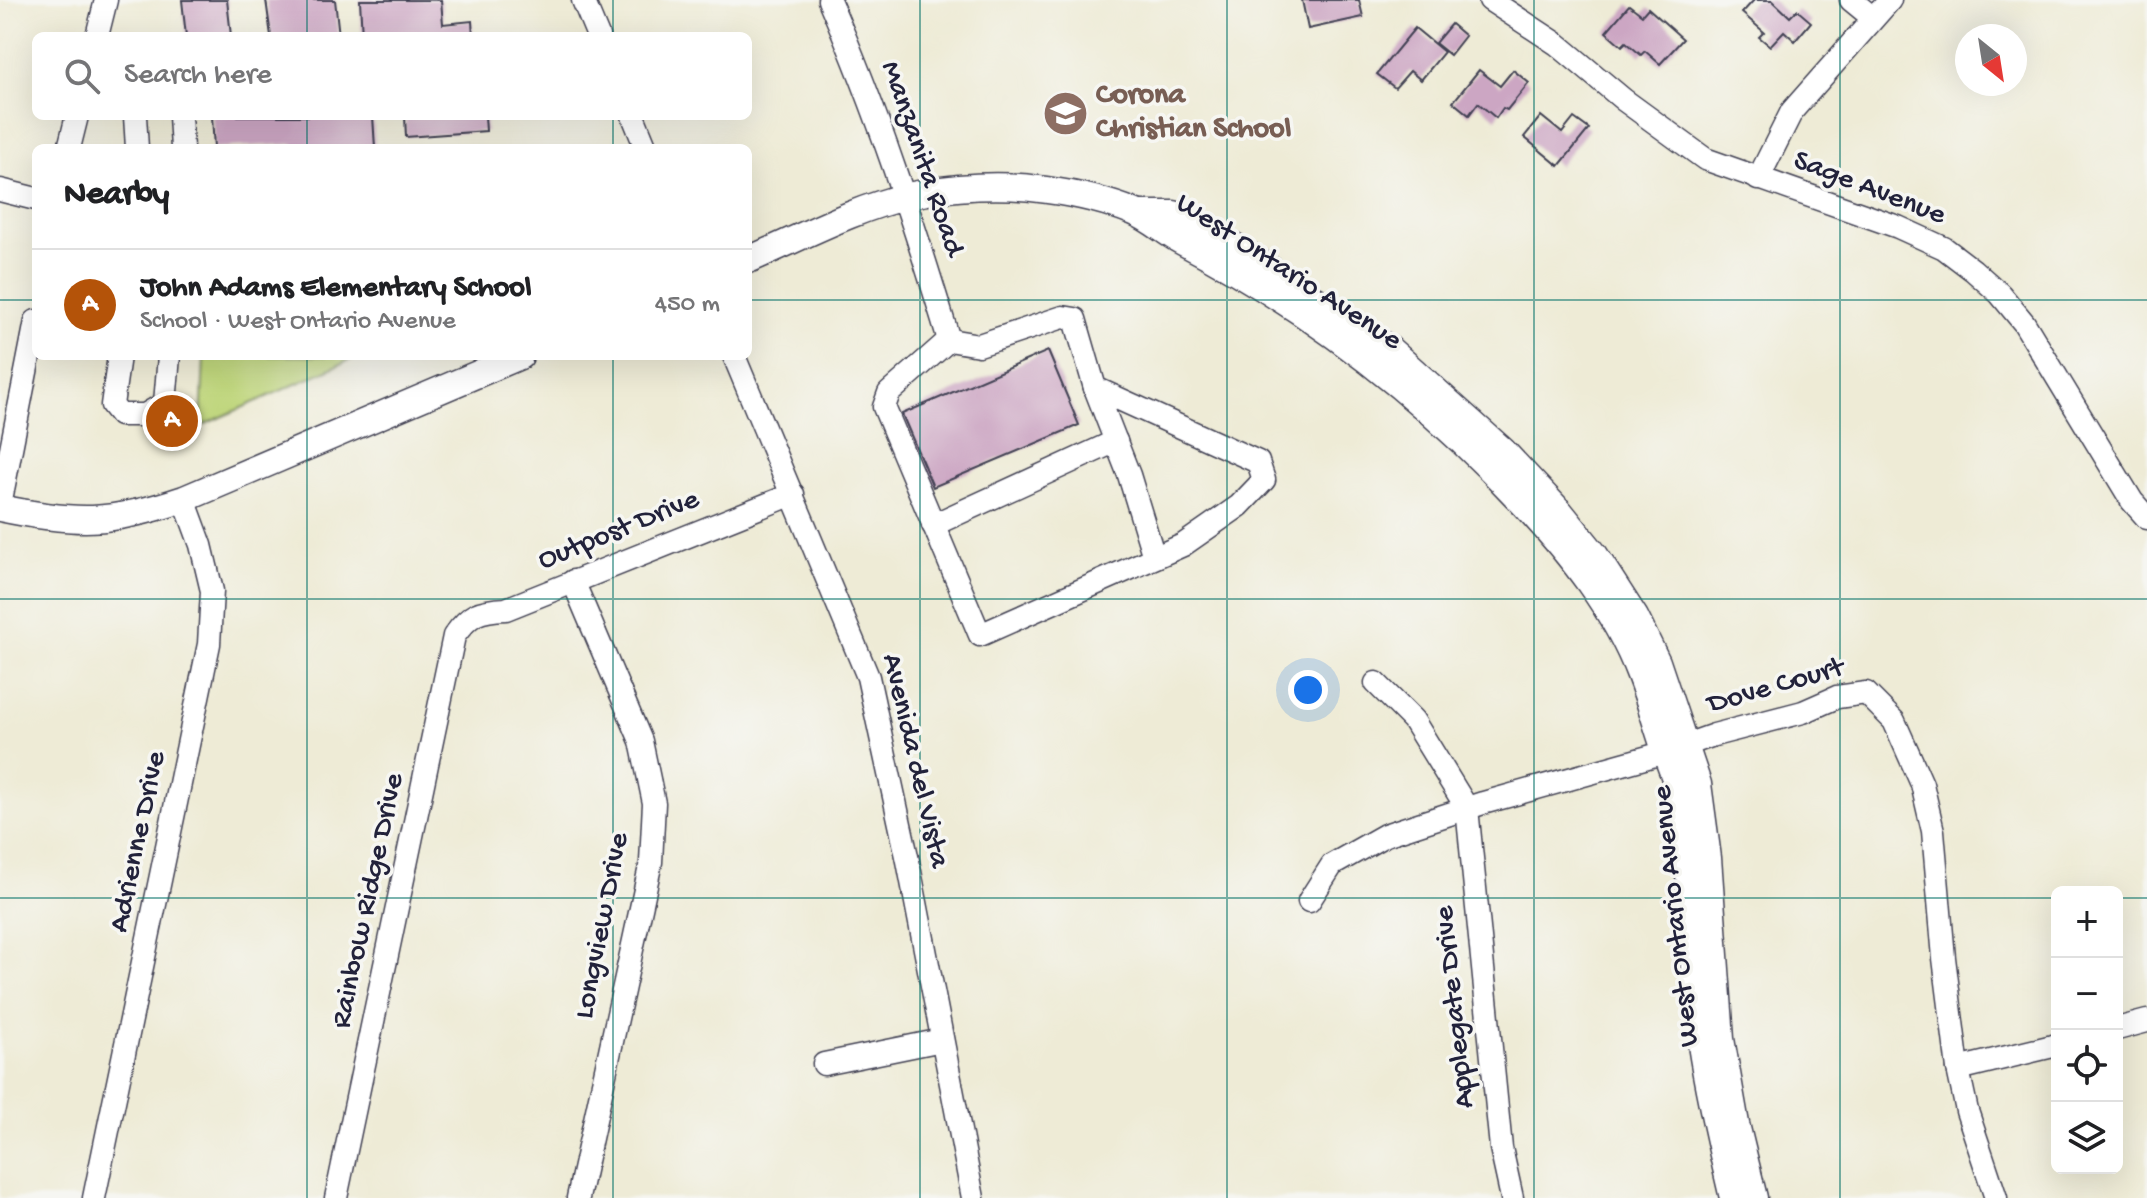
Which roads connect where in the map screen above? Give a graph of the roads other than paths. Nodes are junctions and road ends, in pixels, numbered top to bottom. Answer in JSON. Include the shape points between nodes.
{"nodes":[{"id":1,"x":106,"y":0,"type":"edge"},
{"id":2,"x":583,"y":0,"type":"edge"},
{"id":3,"x":829,"y":0,"type":"edge"},
{"id":4,"x":1490,"y":0,"type":"edge"},
{"id":5,"x":1851,"y":0,"type":"edge"},
{"id":6,"x":1890,"y":0,"type":"edge"},
{"id":7,"x":1873,"y":18,"type":"junction"},
{"id":8,"x":105,"y":32,"type":"edge"},
{"id":9,"x":596,"y":32,"type":"edge"},
{"id":10,"x":76,"y":120,"type":"edge"},
{"id":11,"x":135,"y":120,"type":"edge"},
{"id":12,"x":180,"y":120,"type":"edge"},
{"id":13,"x":635,"y":120,"type":"edge"},
{"id":14,"x":70,"y":144,"type":"edge"},
{"id":15,"x":137,"y":144,"type":"edge"},
{"id":16,"x":182,"y":144,"type":"edge"},
{"id":17,"x":644,"y":144,"type":"edge"},
{"id":18,"x":1758,"y":179,"type":"junction"},
{"id":19,"x":0,"y":190,"type":"edge"},
{"id":20,"x":906,"y":196,"type":"junction"},
{"id":21,"x":32,"y":198,"type":"edge"},
{"id":22,"x":752,"y":258,"type":"edge"},
{"id":23,"x":949,"y":340,"type":"junction"},
{"id":24,"x":32,"y":342,"type":"edge"},
{"id":25,"x":118,"y":360,"type":"edge"},
{"id":26,"x":169,"y":360,"type":"edge"},
{"id":27,"x":511,"y":360,"type":"edge"},
{"id":28,"x":736,"y":360,"type":"edge"},
{"id":29,"x":1095,"y":388,"type":"junction"},
{"id":30,"x":1116,"y":441,"type":"junction"},
{"id":31,"x":793,"y":494,"type":"junction"},
{"id":32,"x":184,"y":499,"type":"junction"},
{"id":33,"x":0,"y":507,"type":"edge"},
{"id":34,"x":2147,"y":518,"type":"edge"},
{"id":35,"x":933,"y":525,"type":"junction"},
{"id":36,"x":1154,"y":557,"type":"junction"},
{"id":37,"x":573,"y":581,"type":"junction"},
{"id":38,"x":466,"y":619,"type":"joint"},
{"id":39,"x":1376,"y":683,"type":"dead end"},
{"id":40,"x":1676,"y":749,"type":"junction"},
{"id":41,"x":1467,"y":808,"type":"junction"},
{"id":42,"x":1309,"y":901,"type":"dead end"},
{"id":43,"x":2147,"y":1021,"type":"edge"},
{"id":44,"x":2123,"y":1027,"type":"edge"},
{"id":45,"x":942,"y":1040,"type":"junction"},
{"id":46,"x":2051,"y":1046,"type":"edge"},
{"id":47,"x":824,"y":1064,"type":"dead end"},
{"id":48,"x":1958,"y":1069,"type":"junction"},
{"id":49,"x":94,"y":1198,"type":"edge"},
{"id":50,"x":336,"y":1198,"type":"edge"},
{"id":51,"x":578,"y":1198,"type":"edge"},
{"id":52,"x":973,"y":1198,"type":"edge"},
{"id":53,"x":1512,"y":1198,"type":"edge"},
{"id":54,"x":1733,"y":1198,"type":"edge"},
{"id":55,"x":1754,"y":1198,"type":"edge"},
{"id":56,"x":1996,"y":1198,"type":"edge"}],
"edges":[{"from":1,"to":8,"type":"street"},
{"from":2,"to":9,"type":"street"},
{"from":3,"to":20,"type":"street","name":"Manzanita Road"},
{"from":4,"to":18,"type":"street","name":"Sage Avenue","via":[[1557,44],[1705,159]]},
{"from":5,"to":7,"type":"street"},
{"from":6,"to":7,"type":"street"},
{"from":7,"to":18,"type":"street","via":[[1792,111]]},
{"from":10,"to":14,"type":"street"},
{"from":11,"to":15,"type":"street"},
{"from":12,"to":16,"type":"street"},
{"from":13,"to":17,"type":"street"},
{"from":18,"to":34,"type":"street","name":"Sage Avenue","via":[[1898,227],[1944,248],[1973,270],[2024,323]]},
{"from":19,"to":21,"type":"street"},
{"from":20,"to":22,"type":"main road","name":"West Ontario Avenue"},
{"from":20,"to":23,"type":"street","name":"Manzanita Road"},
{"from":20,"to":40,"type":"main road","name":"West Ontario Avenue","via":[[986,187],[1045,189],[1140,214],[1163,232],[1228,265],[1376,364],[1487,464],[1578,567],[1617,627]]},
{"from":23,"to":29,"type":"street","via":[[979,345],[1063,317],[1075,319]]},
{"from":23,"to":35,"type":"street","via":[[889,393],[884,407]]},
{"from":24,"to":33,"type":"street"},
{"from":25,"to":26,"type":"street","via":[[112,405],[120,415],[145,415],[165,403]]},
{"from":27,"to":32,"type":"main road"},
{"from":28,"to":31,"type":"street","name":"Avenida del Vista"},
{"from":29,"to":30,"type":"street"},
{"from":29,"to":36,"type":"street","via":[[1258,462],[1264,480],[1239,506],[1183,545]]},
{"from":30,"to":35,"type":"street"},
{"from":30,"to":36,"type":"street"},
{"from":31,"to":37,"type":"street","name":"Outpost Drive"},
{"from":31,"to":45,"type":"street","name":"Avenida del Vista","via":[[868,677]]},
{"from":32,"to":33,"type":"main road","via":[[146,512],[75,521]]},
{"from":32,"to":49,"type":"street","name":"Adrienne Drive","via":[[212,591],[209,644]]},
{"from":35,"to":36,"type":"street","via":[[980,635]]},
{"from":37,"to":38,"type":"street","name":"Outpost Drive"},
{"from":37,"to":51,"type":"street","name":"Longview Drive","via":[[641,741],[654,803],[651,862]]},
{"from":38,"to":50,"type":"street","name":"Rainbow Ridge Drive","via":[[454,636]]},
{"from":39,"to":41,"type":"street","via":[[1413,720]]},
{"from":40,"to":41,"type":"street","name":"Dove Court"},
{"from":40,"to":48,"type":"street","name":"Dove Court","via":[[1837,697],[1866,693],[1894,721],[1922,784],[1933,831]]},
{"from":40,"to":54,"type":"main road","name":"West Ontario Avenue","via":[[1701,1042]]},
{"from":40,"to":55,"type":"main road","name":"West Ontario Avenue","via":[[1698,784],[1721,1039]]},
{"from":41,"to":42,"type":"street","name":"Dove Court","via":[[1385,835],[1332,865]]},
{"from":41,"to":53,"type":"street","name":"Applegate Drive","via":[[1501,1148]]},
{"from":43,"to":44,"type":"street"},
{"from":45,"to":47,"type":"street"},
{"from":45,"to":52,"type":"street","name":"Avenida del Vista"},
{"from":46,"to":48,"type":"street"},
{"from":48,"to":56,"type":"street","name":"Dove Court"}]}
